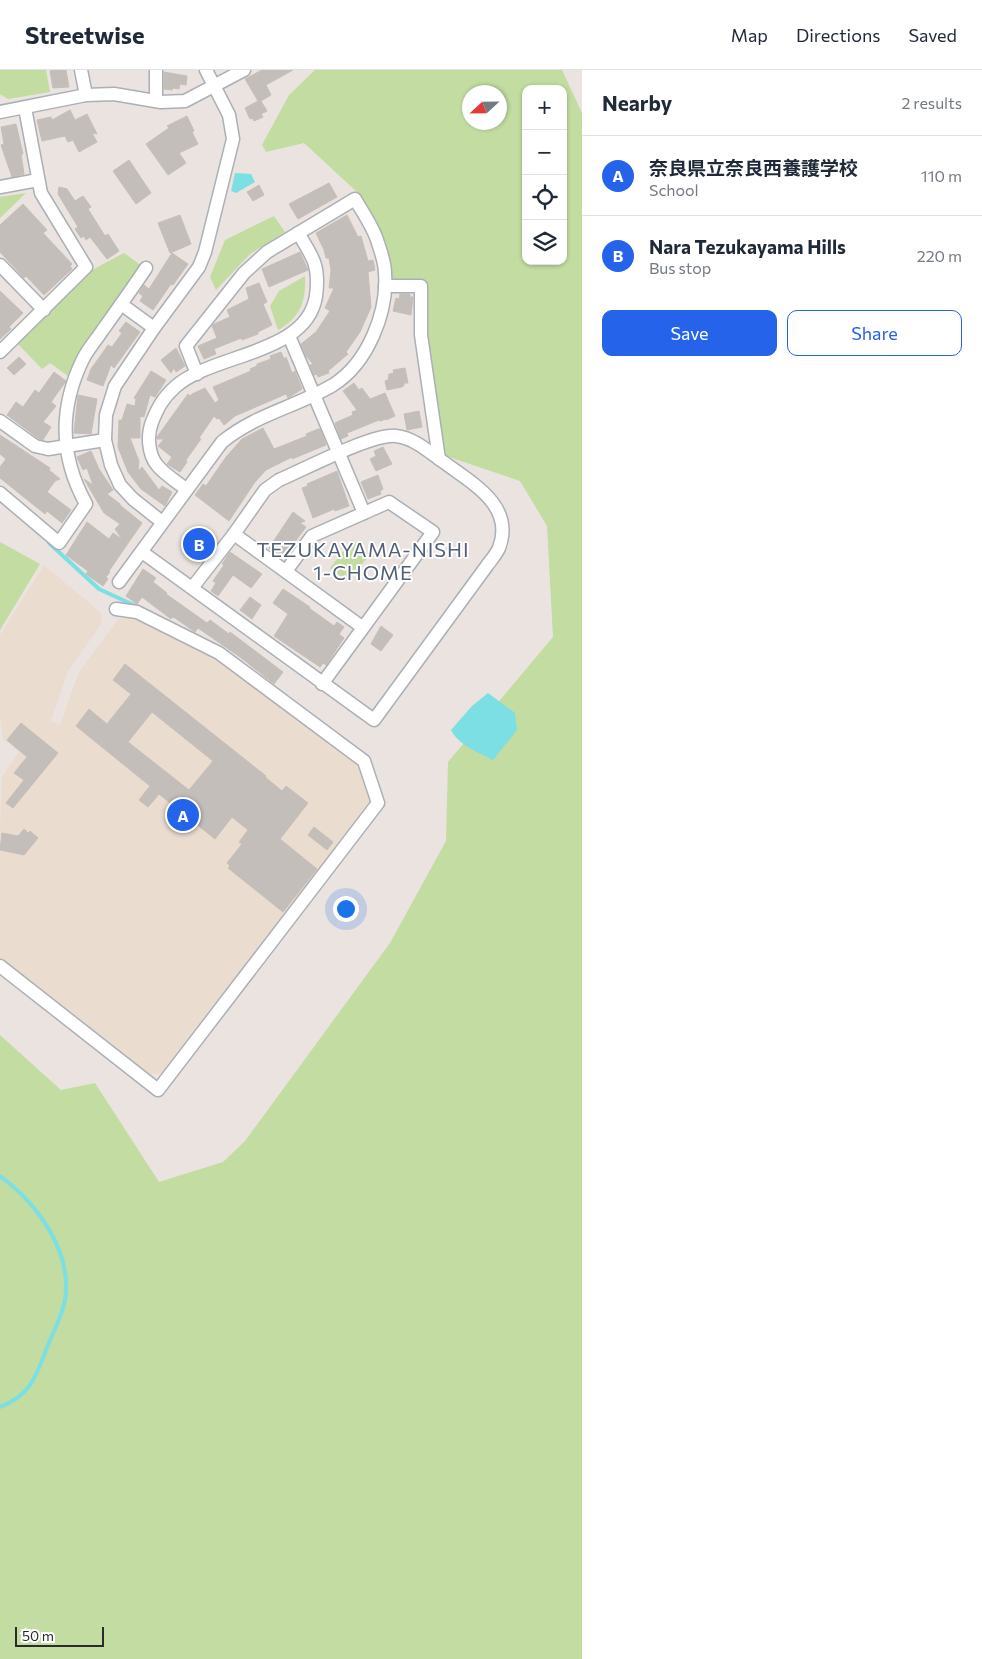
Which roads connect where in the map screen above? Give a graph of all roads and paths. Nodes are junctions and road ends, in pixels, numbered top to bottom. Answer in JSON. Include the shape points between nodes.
{"nodes":[{"id":1,"x":81,"y":70,"type":"edge"},
{"id":2,"x":156,"y":70,"type":"edge"},
{"id":3,"x":206,"y":70,"type":"edge"},
{"id":4,"x":244,"y":70,"type":"edge"},
{"id":5,"x":214,"y":86,"type":"junction"},
{"id":6,"x":86,"y":95,"type":"junction"},
{"id":7,"x":156,"y":101,"type":"junction"},
{"id":8,"x":0,"y":103,"type":"edge"},
{"id":9,"x":25,"y":108,"type":"junction"},
{"id":10,"x":6,"y":111,"type":"edge"},
{"id":11,"x":38,"y":180,"type":"junction"},
{"id":12,"x":0,"y":187,"type":"edge"},
{"id":13,"x":298,"y":233,"type":"junction"},
{"id":14,"x":0,"y":265,"type":"edge"},
{"id":15,"x":146,"y":268,"type":"dead end"},
{"id":16,"x":385,"y":286,"type":"junction"},
{"id":17,"x":121,"y":304,"type":"junction"},
{"id":18,"x":44,"y":310,"type":"junction"},
{"id":19,"x":154,"y":328,"type":"junction"},
{"id":20,"x":289,"y":336,"type":"junction"},
{"id":21,"x":0,"y":352,"type":"edge"},
{"id":22,"x":197,"y":374,"type":"junction"},
{"id":23,"x":314,"y":394,"type":"junction"},
{"id":24,"x":0,"y":421,"type":"edge"},
{"id":25,"x":105,"y":440,"type":"junction"},
{"id":26,"x":67,"y":448,"type":"junction"},
{"id":27,"x":339,"y":454,"type":"junction"},
{"id":28,"x":440,"y":459,"type":"junction"},
{"id":29,"x":186,"y":490,"type":"junction"},
{"id":30,"x":0,"y":493,"type":"edge"},
{"id":31,"x":364,"y":512,"type":"junction"},
{"id":32,"x":162,"y":522,"type":"junction"},
{"id":33,"x":234,"y":534,"type":"junction"},
{"id":34,"x":142,"y":552,"type":"junction"},
{"id":35,"x":286,"y":571,"type":"junction"},
{"id":36,"x":119,"y":582,"type":"dead end"},
{"id":37,"x":192,"y":588,"type":"junction"},
{"id":38,"x":116,"y":608,"type":"dead end"},
{"id":39,"x":362,"y":627,"type":"junction"},
{"id":40,"x":322,"y":684,"type":"junction"},
{"id":41,"x":0,"y":966,"type":"edge"}],
"edges":[{"from":1,"to":6,"type":"street"},
{"from":2,"to":7,"type":"street"},
{"from":3,"to":5,"type":"street"},
{"from":4,"to":5,"type":"street"},
{"from":5,"to":7,"type":"street","via":[[185,101]]},
{"from":5,"to":19,"type":"street","via":[[229,115],[233,139],[227,167],[199,267]]},
{"from":6,"to":7,"type":"street","via":[[114,94]]},
{"from":6,"to":9,"type":"street"},
{"from":8,"to":10,"type":"street"},
{"from":9,"to":10,"type":"street"},
{"from":9,"to":11,"type":"street"},
{"from":11,"to":12,"type":"street"},
{"from":11,"to":18,"type":"street","via":[[41,193],[86,267]]},
{"from":13,"to":16,"type":"street","via":[[355,199],[378,241]]},
{"from":13,"to":20,"type":"street","via":[[314,258],[318,279],[314,304],[302,326]]},
{"from":13,"to":22,"type":"street","via":[[267,252],[244,273],[186,346]]},
{"from":14,"to":18,"type":"street"},
{"from":15,"to":17,"type":"street"},
{"from":16,"to":23,"type":"street","via":[[384,303],[372,341],[355,365],[334,384]]},
{"from":16,"to":28,"type":"street","via":[[421,286],[421,335]]},
{"from":17,"to":19,"type":"street"},
{"from":17,"to":26,"type":"street","via":[[84,358],[70,390],[65,420]]},
{"from":18,"to":21,"type":"street"},
{"from":19,"to":25,"type":"street","via":[[115,386],[106,415]]},
{"from":20,"to":22,"type":"street"},
{"from":20,"to":23,"type":"street"},
{"from":22,"to":29,"type":"street","via":[[176,386],[159,404],[151,426],[149,449],[157,465]]},
{"from":23,"to":27,"type":"street"},
{"from":23,"to":29,"type":"street","via":[[236,431],[222,442]]},
{"from":24,"to":26,"type":"street","via":[[35,446]]},
{"from":25,"to":26,"type":"street"},
{"from":25,"to":32,"type":"street","via":[[120,485]]},
{"from":26,"to":30,"type":"street","via":[[68,461],[86,504],[59,543]]},
{"from":27,"to":28,"type":"street","via":[[374,439],[395,436],[416,443]]},
{"from":27,"to":31,"type":"street"},
{"from":27,"to":33,"type":"street","via":[[279,480],[265,490]]},
{"from":28,"to":40,"type":"street","via":[[485,492],[499,510],[503,528],[498,548],[374,720]]},
{"from":29,"to":32,"type":"street"},
{"from":31,"to":35,"type":"street","via":[[312,536]]},
{"from":31,"to":39,"type":"street","via":[[389,502],[433,532]]},
{"from":32,"to":34,"type":"street"},
{"from":33,"to":35,"type":"street"},
{"from":33,"to":37,"type":"street"},
{"from":34,"to":36,"type":"street"},
{"from":34,"to":37,"type":"street"},
{"from":35,"to":39,"type":"street"},
{"from":37,"to":40,"type":"street"},
{"from":38,"to":41,"type":"street","via":[[138,612],[220,653],[235,664],[364,762],[378,803],[158,1090]]},
{"from":39,"to":40,"type":"street"}]}
